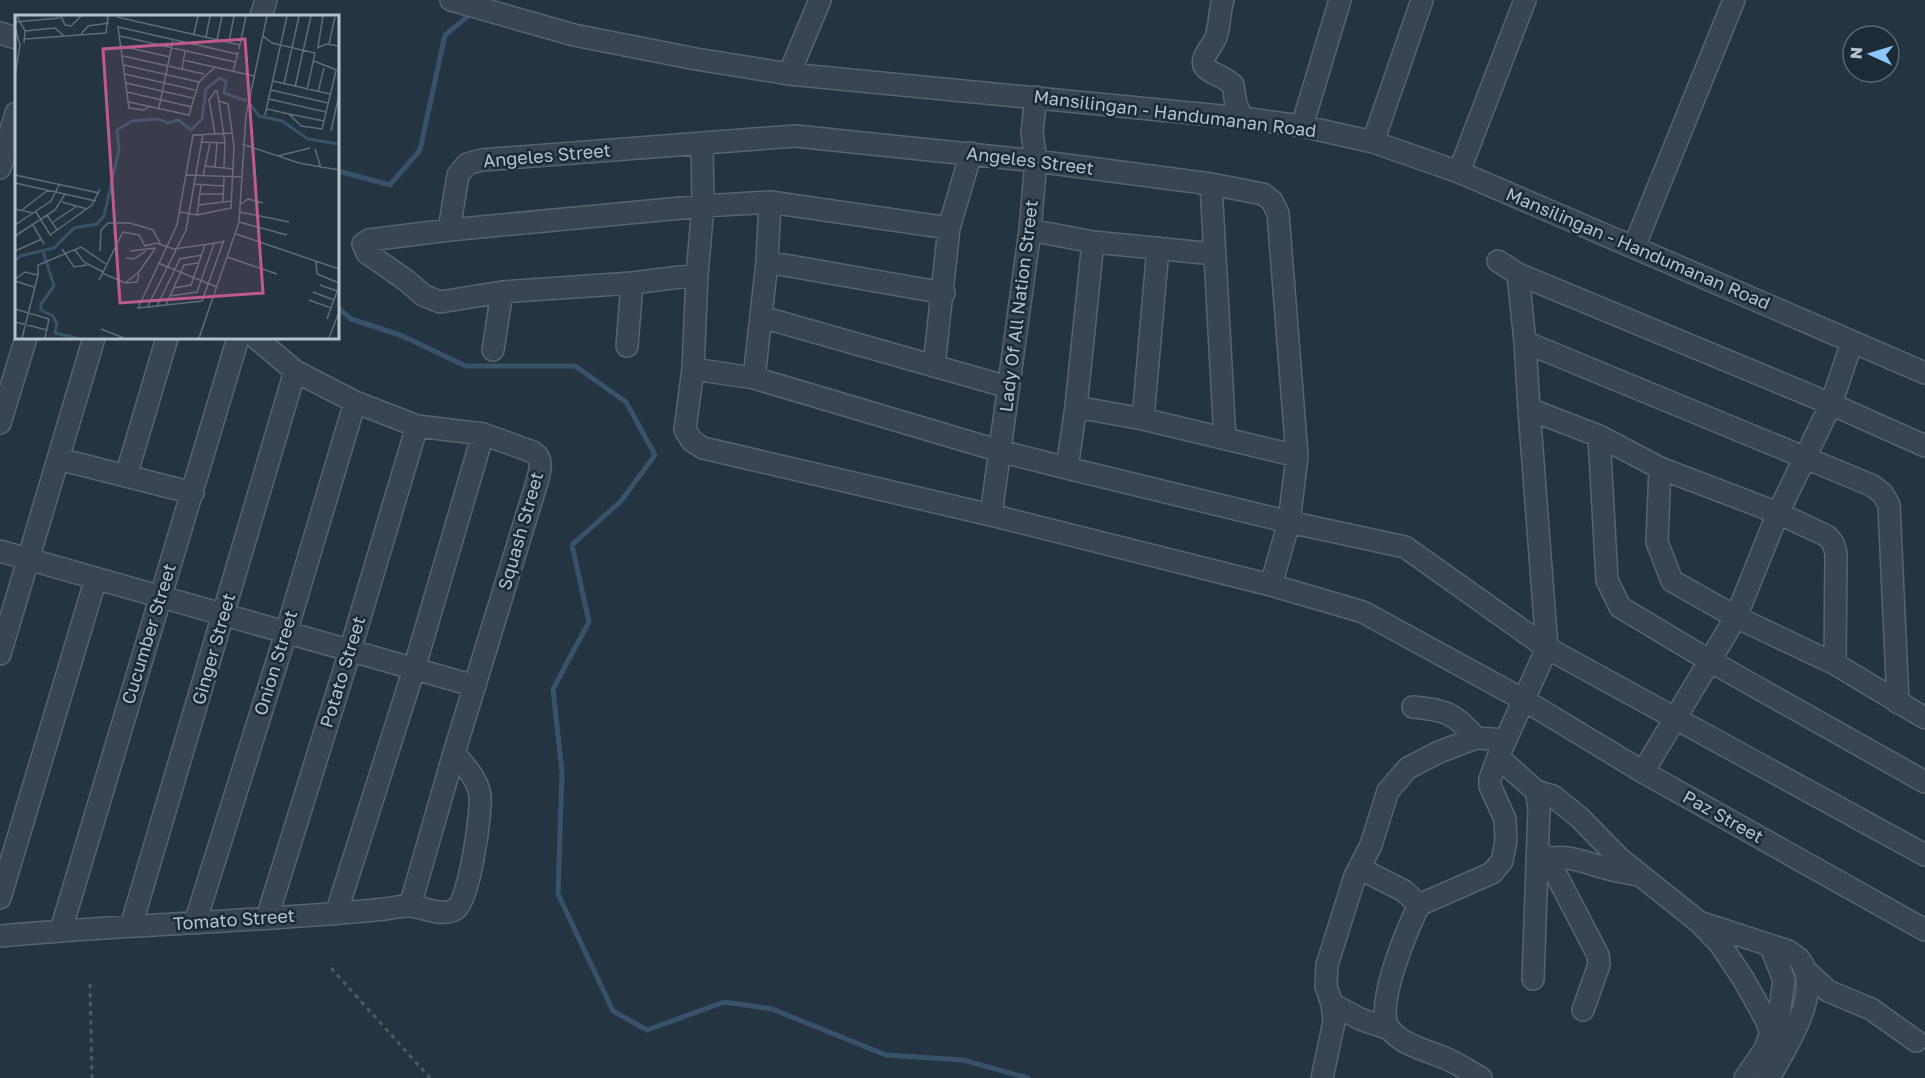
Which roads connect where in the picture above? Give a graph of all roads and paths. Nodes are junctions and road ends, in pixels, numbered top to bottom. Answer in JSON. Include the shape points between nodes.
{"nodes":[{"id":1,"x":266,"y":0,"type":"edge"},
{"id":2,"x":451,"y":0,"type":"edge"},
{"id":3,"x":820,"y":0,"type":"edge"},
{"id":4,"x":1223,"y":0,"type":"edge"},
{"id":5,"x":1340,"y":0,"type":"edge"},
{"id":6,"x":1422,"y":0,"type":"edge"},
{"id":7,"x":1525,"y":0,"type":"edge"},
{"id":8,"x":1734,"y":0,"type":"edge"},
{"id":9,"x":261,"y":15,"type":"edge"},
{"id":10,"x":0,"y":33,"type":"edge"},
{"id":11,"x":15,"y":38,"type":"edge"},
{"id":12,"x":789,"y":74,"type":"junction"},
{"id":13,"x":1036,"y":97,"type":"junction"},
{"id":14,"x":1242,"y":118,"type":"junction"},
{"id":15,"x":10,"y":120,"type":"edge"},
{"id":16,"x":1302,"y":126,"type":"junction"},
{"id":17,"x":1373,"y":142,"type":"junction"},
{"id":18,"x":702,"y":143,"type":"junction"},
{"id":19,"x":971,"y":153,"type":"junction"},
{"id":20,"x":1036,"y":161,"type":"junction"},
{"id":21,"x":0,"y":168,"type":"edge"},
{"id":22,"x":1459,"y":172,"type":"junction"},
{"id":23,"x":1211,"y":184,"type":"junction"},
{"id":24,"x":770,"y":202,"type":"junction"},
{"id":25,"x":703,"y":206,"type":"junction"},
{"id":26,"x":949,"y":228,"type":"junction"},
{"id":27,"x":450,"y":230,"type":"junction"},
{"id":28,"x":1030,"y":230,"type":"junction"},
{"id":29,"x":1093,"y":242,"type":"junction"},
{"id":30,"x":1634,"y":247,"type":"junction"},
{"id":31,"x":1158,"y":248,"type":"junction"},
{"id":32,"x":1215,"y":254,"type":"junction"},
{"id":33,"x":1498,"y":261,"type":"dead end"},
{"id":34,"x":767,"y":262,"type":"junction"},
{"id":35,"x":1518,"y":274,"type":"junction"},
{"id":36,"x":697,"y":275,"type":"junction"},
{"id":37,"x":632,"y":283,"type":"junction"},
{"id":38,"x":502,"y":292,"type":"junction"},
{"id":39,"x":944,"y":293,"type":"junction"},
{"id":40,"x":762,"y":317,"type":"junction"},
{"id":41,"x":26,"y":339,"type":"edge"},
{"id":42,"x":94,"y":339,"type":"edge"},
{"id":43,"x":167,"y":339,"type":"edge"},
{"id":44,"x":238,"y":339,"type":"edge"},
{"id":45,"x":257,"y":339,"type":"edge"},
{"id":46,"x":1525,"y":342,"type":"junction"},
{"id":47,"x":1852,"y":342,"type":"junction"},
{"id":48,"x":627,"y":346,"type":"dead end"},
{"id":49,"x":493,"y":350,"type":"dead end"},
{"id":50,"x":934,"y":366,"type":"junction"},
{"id":51,"x":693,"y":369,"type":"junction"},
{"id":52,"x":295,"y":371,"type":"junction"},
{"id":53,"x":1925,"y":373,"type":"edge"},
{"id":54,"x":754,"y":378,"type":"junction"},
{"id":55,"x":1008,"y":387,"type":"junction"},
{"id":56,"x":355,"y":402,"type":"junction"},
{"id":57,"x":1831,"y":404,"type":"junction"},
{"id":58,"x":1076,"y":406,"type":"junction"},
{"id":59,"x":1528,"y":409,"type":"junction"},
{"id":60,"x":1143,"y":419,"type":"junction"},
{"id":61,"x":0,"y":423,"type":"edge"},
{"id":62,"x":417,"y":426,"type":"junction"},
{"id":63,"x":483,"y":434,"type":"junction"},
{"id":64,"x":1599,"y":436,"type":"junction"},
{"id":65,"x":1225,"y":439,"type":"junction"},
{"id":66,"x":1925,"y":446,"type":"edge"},
{"id":67,"x":1000,"y":451,"type":"junction"},
{"id":68,"x":1297,"y":456,"type":"junction"},
{"id":69,"x":59,"y":459,"type":"junction"},
{"id":70,"x":1804,"y":459,"type":"junction"},
{"id":71,"x":1067,"y":468,"type":"junction"},
{"id":72,"x":1660,"y":468,"type":"junction"},
{"id":73,"x":126,"y":476,"type":"junction"},
{"id":74,"x":192,"y":493,"type":"junction"},
{"id":75,"x":1778,"y":513,"type":"junction"},
{"id":76,"x":990,"y":515,"type":"junction"},
{"id":77,"x":1289,"y":522,"type":"junction"},
{"id":78,"x":0,"y":551,"type":"edge"},
{"id":79,"x":29,"y":559,"type":"junction"},
{"id":80,"x":96,"y":578,"type":"junction"},
{"id":81,"x":1271,"y":585,"type":"junction"},
{"id":82,"x":160,"y":597,"type":"junction"},
{"id":83,"x":224,"y":615,"type":"junction"},
{"id":84,"x":1736,"y":617,"type":"junction"},
{"id":85,"x":286,"y":633,"type":"junction"},
{"id":86,"x":1546,"y":648,"type":"junction"},
{"id":87,"x":350,"y":651,"type":"junction"},
{"id":88,"x":0,"y":654,"type":"edge"},
{"id":89,"x":1710,"y":661,"type":"junction"},
{"id":90,"x":1835,"y":664,"type":"junction"},
{"id":91,"x":414,"y":669,"type":"junction"},
{"id":92,"x":475,"y":686,"type":"junction"},
{"id":93,"x":1524,"y":700,"type":"junction"},
{"id":94,"x":1898,"y":703,"type":"junction"},
{"id":95,"x":1413,"y":707,"type":"dead end"},
{"id":96,"x":1676,"y":717,"type":"junction"},
{"id":97,"x":1925,"y":718,"type":"edge"},
{"id":98,"x":1476,"y":738,"type":"junction"},
{"id":99,"x":1502,"y":748,"type":"junction"},
{"id":100,"x":454,"y":753,"type":"junction"},
{"id":101,"x":1643,"y":772,"type":"junction"},
{"id":102,"x":1925,"y":782,"type":"edge"},
{"id":103,"x":1536,"y":791,"type":"junction"},
{"id":104,"x":1543,"y":855,"type":"junction"},
{"id":105,"x":1925,"y":855,"type":"edge"},
{"id":106,"x":1359,"y":868,"type":"junction"},
{"id":107,"x":1640,"y":875,"type":"junction"},
{"id":108,"x":0,"y":898,"type":"edge"},
{"id":109,"x":1419,"y":905,"type":"junction"},
{"id":110,"x":410,"y":906,"type":"junction"},
{"id":111,"x":336,"y":914,"type":"junction"},
{"id":112,"x":267,"y":918,"type":"junction"},
{"id":113,"x":1699,"y":922,"type":"junction"},
{"id":114,"x":195,"y":923,"type":"junction"},
{"id":115,"x":131,"y":926,"type":"junction"},
{"id":116,"x":61,"y":930,"type":"junction"},
{"id":117,"x":1925,"y":930,"type":"edge"},
{"id":118,"x":0,"y":936,"type":"edge"},
{"id":119,"x":1770,"y":945,"type":"junction"},
{"id":120,"x":331,"y":968,"type":"dead end"},
{"id":121,"x":1806,"y":971,"type":"junction"},
{"id":122,"x":1533,"y":979,"type":"dead end"},
{"id":123,"x":90,"y":984,"type":"dead end"},
{"id":124,"x":1332,"y":1004,"type":"junction"},
{"id":125,"x":1583,"y":1010,"type":"dead end"},
{"id":126,"x":1390,"y":1029,"type":"junction"},
{"id":127,"x":1771,"y":1032,"type":"junction"},
{"id":128,"x":1916,"y":1041,"type":"dead end"},
{"id":129,"x":92,"y":1078,"type":"edge"},
{"id":130,"x":430,"y":1078,"type":"edge"},
{"id":131,"x":1322,"y":1078,"type":"edge"},
{"id":132,"x":1481,"y":1078,"type":"edge"},
{"id":133,"x":1745,"y":1078,"type":"edge"},
{"id":134,"x":1770,"y":1078,"type":"edge"}],
"edges":[{"from":1,"to":9,"type":"street"},
{"from":2,"to":12,"type":"street","name":"Mansilingan - Handumanan Road","via":[[574,35]]},
{"from":3,"to":12,"type":"street"},
{"from":4,"to":14,"type":"street","via":[[1216,37],[1204,65],[1233,85]]},
{"from":5,"to":16,"type":"street"},
{"from":6,"to":17,"type":"street"},
{"from":7,"to":22,"type":"street"},
{"from":8,"to":30,"type":"street"},
{"from":10,"to":11,"type":"street"},
{"from":12,"to":13,"type":"street","name":"Mansilingan - Handumanan Road"},
{"from":13,"to":14,"type":"street","name":"Mansilingan - Handumanan Road"},
{"from":13,"to":20,"type":"street","name":"Lady Of All Nation Street","via":[[1032,133]]},
{"from":14,"to":16,"type":"street","name":"Mansilingan - Handumanan Road"},
{"from":15,"to":21,"type":"street"},
{"from":16,"to":17,"type":"street","name":"Mansilingan - Handumanan Road"},
{"from":17,"to":22,"type":"street","name":"Mansilingan - Handumanan Road"},
{"from":18,"to":19,"type":"street","name":"Angeles Street","via":[[795,136]]},
{"from":18,"to":25,"type":"street"},
{"from":18,"to":27,"type":"street","name":"Angeles Street","via":[[467,164],[458,175]]},
{"from":19,"to":20,"type":"street","name":"Angeles Street"},
{"from":19,"to":26,"type":"street"},
{"from":20,"to":23,"type":"street","name":"Angeles Street"},
{"from":20,"to":28,"type":"street","name":"Lady Of All Nation Street"},
{"from":22,"to":30,"type":"street","name":"Mansilingan - Handumanan Road"},
{"from":23,"to":32,"type":"street"},
{"from":23,"to":68,"type":"street","name":"Angeles Street","via":[[1263,194],[1278,213]]},
{"from":24,"to":25,"type":"street"},
{"from":24,"to":26,"type":"street"},
{"from":24,"to":34,"type":"street"},
{"from":25,"to":27,"type":"street"},
{"from":25,"to":36,"type":"street"},
{"from":26,"to":39,"type":"street"},
{"from":27,"to":38,"type":"street","via":[[369,240],[363,249],[423,295],[440,302]]},
{"from":28,"to":29,"type":"street"},
{"from":28,"to":55,"type":"street","name":"Lady Of All Nation Street"},
{"from":29,"to":31,"type":"street"},
{"from":29,"to":58,"type":"street"},
{"from":30,"to":47,"type":"street","name":"Mansilingan - Handumanan Road"},
{"from":31,"to":32,"type":"street"},
{"from":31,"to":60,"type":"street"},
{"from":32,"to":65,"type":"street"},
{"from":33,"to":35,"type":"street"},
{"from":34,"to":39,"type":"street"},
{"from":34,"to":40,"type":"street"},
{"from":35,"to":46,"type":"street"},
{"from":35,"to":57,"type":"street"},
{"from":36,"to":37,"type":"street"},
{"from":36,"to":51,"type":"street"},
{"from":37,"to":38,"type":"street"},
{"from":37,"to":48,"type":"street"},
{"from":38,"to":49,"type":"street"},
{"from":39,"to":50,"type":"street"},
{"from":40,"to":50,"type":"street"},
{"from":40,"to":54,"type":"street"},
{"from":41,"to":61,"type":"street"},
{"from":42,"to":69,"type":"street"},
{"from":43,"to":73,"type":"street"},
{"from":44,"to":74,"type":"street","name":"Cucumber Street"},
{"from":45,"to":52,"type":"street","name":"Squash Street"},
{"from":46,"to":59,"type":"street"},
{"from":46,"to":70,"type":"street"},
{"from":47,"to":53,"type":"street","name":"Mansilingan - Handumanan Road"},
{"from":47,"to":57,"type":"street"},
{"from":50,"to":55,"type":"street"},
{"from":51,"to":54,"type":"street"},
{"from":51,"to":76,"type":"street","name":"Paz Street","via":[[685,430],[703,448]]},
{"from":52,"to":56,"type":"street","name":"Squash Street"},
{"from":52,"to":83,"type":"street","name":"Ginger Street"},
{"from":54,"to":67,"type":"street"},
{"from":55,"to":67,"type":"street","name":"Lady Of All Nation Street"},
{"from":56,"to":62,"type":"street","name":"Squash Street"},
{"from":56,"to":85,"type":"street","name":"Onion Street"},
{"from":57,"to":66,"type":"street"},
{"from":57,"to":70,"type":"street"},
{"from":58,"to":60,"type":"street"},
{"from":58,"to":71,"type":"street"},
{"from":59,"to":64,"type":"street"},
{"from":59,"to":86,"type":"street"},
{"from":60,"to":65,"type":"street"},
{"from":62,"to":63,"type":"street","name":"Squash Street"},
{"from":62,"to":87,"type":"street","name":"Potato Street"},
{"from":63,"to":91,"type":"street"},
{"from":63,"to":92,"type":"street","name":"Squash Street","via":[[533,452],[541,463]]},
{"from":64,"to":72,"type":"street"},
{"from":64,"to":89,"type":"street","via":[[1607,580],[1620,607]]},
{"from":65,"to":68,"type":"street"},
{"from":67,"to":71,"type":"street"},
{"from":67,"to":76,"type":"street","name":"Lady Of All Nation Street"},
{"from":68,"to":77,"type":"street","name":"Angeles Street"},
{"from":69,"to":73,"type":"street"},
{"from":69,"to":79,"type":"street"},
{"from":70,"to":75,"type":"street"},
{"from":70,"to":94,"type":"street","via":[[1871,485],[1889,505]]},
{"from":71,"to":77,"type":"street"},
{"from":72,"to":75,"type":"street"},
{"from":72,"to":84,"type":"street","via":[[1657,542],[1672,581]]},
{"from":73,"to":74,"type":"street"},
{"from":74,"to":82,"type":"street","name":"Cucumber Street"},
{"from":75,"to":84,"type":"street"},
{"from":75,"to":90,"type":"street","via":[[1827,536],[1833,543]]},
{"from":76,"to":81,"type":"street","name":"Paz Street"},
{"from":77,"to":81,"type":"street","name":"Angeles Street"},
{"from":77,"to":86,"type":"street","via":[[1405,547]]},
{"from":78,"to":79,"type":"street"},
{"from":79,"to":80,"type":"street"},
{"from":79,"to":88,"type":"street"},
{"from":80,"to":82,"type":"street"},
{"from":80,"to":108,"type":"street"},
{"from":81,"to":93,"type":"street","name":"Paz Street","via":[[1363,612]]},
{"from":82,"to":83,"type":"street"},
{"from":82,"to":116,"type":"street","name":"Cucumber Street"},
{"from":83,"to":85,"type":"street"},
{"from":83,"to":115,"type":"street","name":"Ginger Street"},
{"from":84,"to":89,"type":"street"},
{"from":84,"to":90,"type":"street"},
{"from":85,"to":87,"type":"street"},
{"from":85,"to":114,"type":"street","name":"Onion Street"},
{"from":86,"to":93,"type":"street"},
{"from":86,"to":96,"type":"street"},
{"from":87,"to":91,"type":"street"},
{"from":87,"to":112,"type":"street","name":"Potato Street"},
{"from":89,"to":96,"type":"street"},
{"from":89,"to":102,"type":"street"},
{"from":90,"to":94,"type":"street"},
{"from":91,"to":92,"type":"street"},
{"from":91,"to":111,"type":"street"},
{"from":92,"to":100,"type":"street","name":"Squash Street"},
{"from":93,"to":99,"type":"street"},
{"from":93,"to":101,"type":"street","name":"Paz Street"},
{"from":94,"to":97,"type":"street"},
{"from":95,"to":98,"type":"street","via":[[1440,709],[1462,722]]},
{"from":96,"to":101,"type":"street"},
{"from":96,"to":105,"type":"street"},
{"from":98,"to":99,"type":"street"},
{"from":98,"to":106,"type":"street","via":[[1408,768],[1388,791],[1371,845]]},
{"from":99,"to":103,"type":"street"},
{"from":99,"to":109,"type":"street","via":[[1490,786],[1506,819],[1502,861],[1487,876]]},
{"from":100,"to":110,"type":"street","name":"Squash Street"},
{"from":100,"to":110,"type":"street","name":"Tomato Street","via":[[474,778],[480,795],[463,902],[456,909],[440,912]]},
{"from":101,"to":117,"type":"street","name":"Paz Street"},
{"from":103,"to":104,"type":"street"},
{"from":103,"to":107,"type":"street","via":[[1554,796]]},
{"from":104,"to":107,"type":"street","via":[[1569,857]]},
{"from":104,"to":122,"type":"street"},
{"from":104,"to":125,"type":"street","via":[[1598,955],[1599,965]]},
{"from":106,"to":109,"type":"street","via":[[1404,891]]},
{"from":106,"to":124,"type":"street","via":[[1327,964],[1326,986]]},
{"from":107,"to":113,"type":"street"},
{"from":109,"to":126,"type":"street","via":[[1397,954],[1385,1020]]},
{"from":110,"to":111,"type":"street","name":"Tomato Street"},
{"from":111,"to":112,"type":"street","name":"Tomato Street"},
{"from":112,"to":114,"type":"street","name":"Tomato Street"},
{"from":113,"to":119,"type":"street"},
{"from":113,"to":127,"type":"street","via":[[1720,944],[1744,980]]},
{"from":114,"to":115,"type":"street","name":"Tomato Street"},
{"from":115,"to":116,"type":"street","name":"Tomato Street"},
{"from":116,"to":118,"type":"street","name":"Tomato Street"},
{"from":119,"to":121,"type":"street","via":[[1798,958]]},
{"from":119,"to":127,"type":"street","via":[[1784,980],[1779,1015]]},
{"from":120,"to":130,"type":"path"},
{"from":121,"to":128,"type":"street","via":[[1828,991],[1871,1009]]},
{"from":121,"to":134,"type":"street","via":[[1804,1011]]},
{"from":123,"to":129,"type":"path"},
{"from":124,"to":126,"type":"street","via":[[1360,1020]]},
{"from":124,"to":131,"type":"street","via":[[1334,1023]]},
{"from":126,"to":132,"type":"street","via":[[1422,1051],[1445,1058]]},
{"from":127,"to":133,"type":"street","via":[[1766,1049]]}]}
